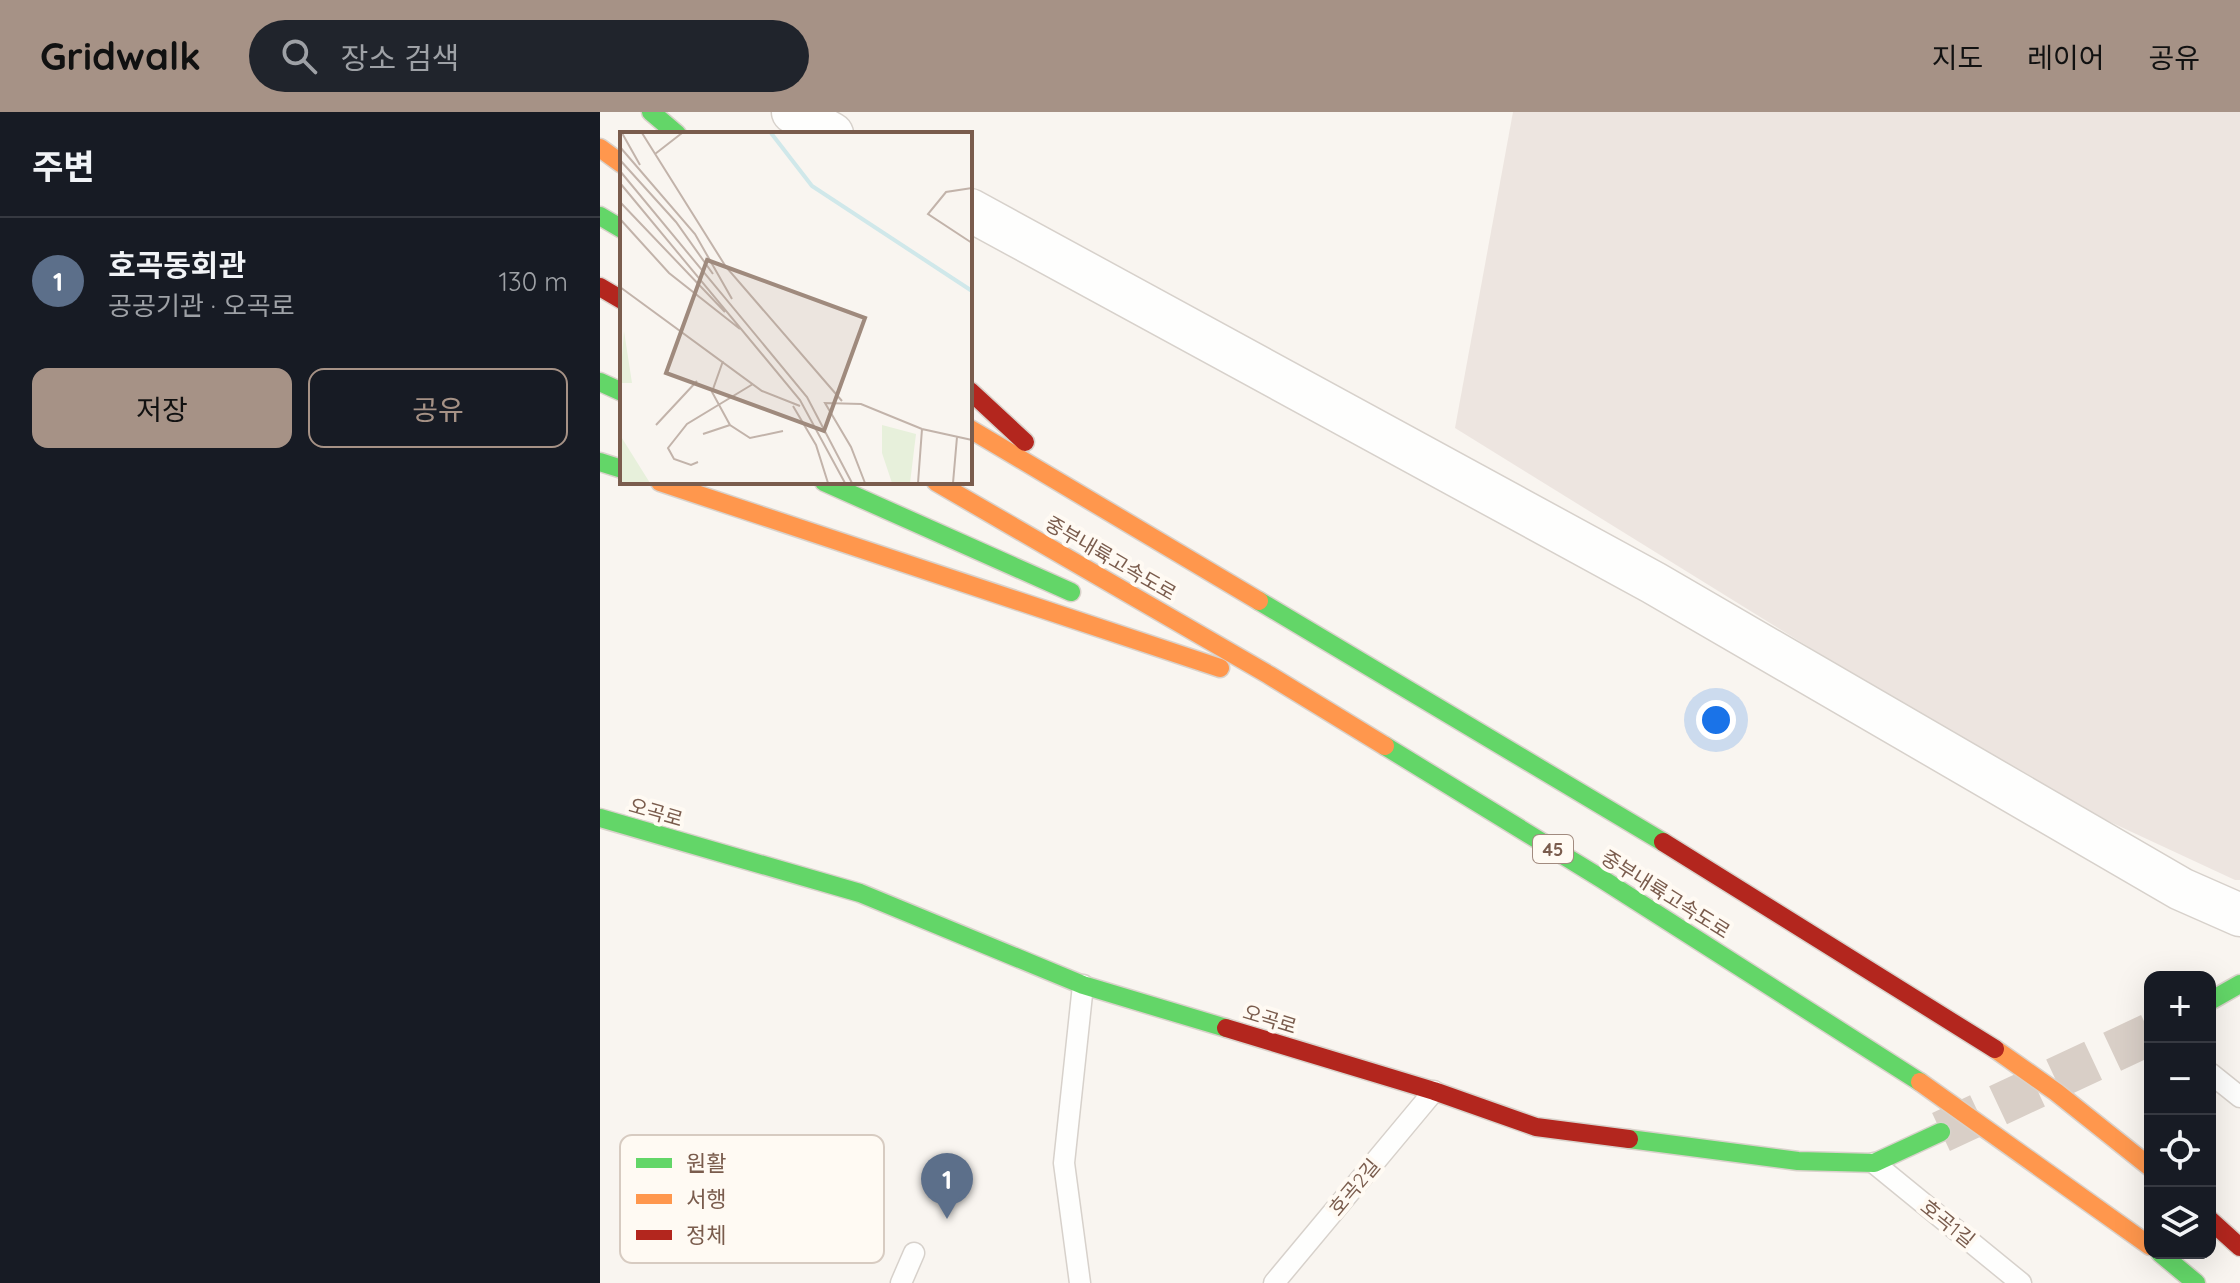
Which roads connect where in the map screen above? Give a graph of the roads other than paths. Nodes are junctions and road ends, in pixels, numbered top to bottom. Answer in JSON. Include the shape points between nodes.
{"nodes":[{"id":1,"x":651,"y":112,"type":"edge"},
{"id":2,"x":793,"y":112,"type":"edge"},
{"id":3,"x":675,"y":132,"type":"edge"},
{"id":4,"x":828,"y":132,"type":"edge"},
{"id":5,"x":600,"y":148,"type":"edge"},
{"id":6,"x":620,"y":163,"type":"edge"},
{"id":7,"x":972,"y":211,"type":"edge"},
{"id":8,"x":600,"y":216,"type":"edge"},
{"id":9,"x":620,"y":228,"type":"edge"},
{"id":10,"x":600,"y":287,"type":"edge"},
{"id":11,"x":620,"y":299,"type":"edge"},
{"id":12,"x":600,"y":382,"type":"edge"},
{"id":13,"x":620,"y":391,"type":"edge"},
{"id":14,"x":972,"y":393,"type":"edge"},
{"id":15,"x":972,"y":417,"type":"edge"},
{"id":16,"x":972,"y":430,"type":"edge"},
{"id":17,"x":600,"y":462,"type":"edge"},
{"id":18,"x":620,"y":468,"type":"edge"},
{"id":19,"x":666,"y":484,"type":"edge"},
{"id":20,"x":828,"y":484,"type":"edge"},
{"id":21,"x":939,"y":484,"type":"edge"},
{"id":22,"x":1085,"y":499,"type":"junction"},
{"id":23,"x":1084,"y":598,"type":"dead end"},
{"id":24,"x":1127,"y":617,"type":"dead end"},
{"id":25,"x":1300,"y":694,"type":"junction"},
{"id":26,"x":600,"y":818,"type":"edge"},
{"id":27,"x":2240,"y":915,"type":"edge"},
{"id":28,"x":2240,"y":984,"type":"edge"},
{"id":29,"x":1083,"y":985,"type":"junction"},
{"id":30,"x":2216,"y":998,"type":"edge"},
{"id":31,"x":2216,"y":1078,"type":"edge"},
{"id":32,"x":1434,"y":1091,"type":"junction"},
{"id":33,"x":2240,"y":1097,"type":"edge"},
{"id":34,"x":1941,"y":1132,"type":"tunnel mouth"},
{"id":35,"x":2144,"y":1162,"type":"edge"},
{"id":36,"x":1874,"y":1163,"type":"junction"},
{"id":37,"x":2216,"y":1225,"type":"edge"},
{"id":38,"x":2144,"y":1242,"type":"edge"},
{"id":39,"x":2240,"y":1247,"type":"edge"},
{"id":40,"x":914,"y":1253,"type":"dead end"},
{"id":41,"x":2167,"y":1259,"type":"edge"},
{"id":42,"x":901,"y":1283,"type":"edge"},
{"id":43,"x":1080,"y":1283,"type":"edge"},
{"id":44,"x":1274,"y":1283,"type":"edge"},
{"id":45,"x":2021,"y":1283,"type":"edge"},
{"id":46,"x":2196,"y":1283,"type":"edge"}],
"edges":[{"from":1,"to":3,"type":"main road"},
{"from":2,"to":4,"type":"street"},
{"from":5,"to":6,"type":"main road"},
{"from":7,"to":27,"type":"street","via":[[1663,572],[2181,889]]},
{"from":8,"to":9,"type":"main road"},
{"from":10,"to":11,"type":"main road"},
{"from":12,"to":13,"type":"main road"},
{"from":14,"to":22,"type":"main road"},
{"from":15,"to":22,"type":"main road"},
{"from":16,"to":22,"type":"main road","name":"중부내륙고속도로"},
{"from":17,"to":18,"type":"main road"},
{"from":19,"to":25,"type":"main road"},
{"from":20,"to":23,"type":"main road"},
{"from":21,"to":25,"type":"main road","name":"중부내륙고속도로","number":"45"},
{"from":22,"to":35,"type":"main road","name":"중부내륙고속도로","via":[[1649,833],[1972,1033]]},
{"from":24,"to":25,"type":"main road"},
{"from":25,"to":38,"type":"main road","name":"중부내륙고속도로","number":"45","via":[[1921,1082]]},
{"from":26,"to":29,"type":"main road","name":"오곡로","via":[[860,893]]},
{"from":28,"to":30,"type":"main road"},
{"from":29,"to":32,"type":"main road","name":"오곡로"},
{"from":29,"to":43,"type":"lane","via":[[1064,1163]]},
{"from":31,"to":33,"type":"lane"},
{"from":32,"to":36,"type":"main road","name":"오곡로","via":[[1536,1127],[1798,1161]]},
{"from":32,"to":44,"type":"lane","name":"호곡2길"},
{"from":34,"to":36,"type":"main road","name":"오곡로"},
{"from":36,"to":45,"type":"lane","name":"호곡1길"},
{"from":37,"to":39,"type":"main road"},
{"from":40,"to":42,"type":"lane"},
{"from":41,"to":46,"type":"main road"}]}
